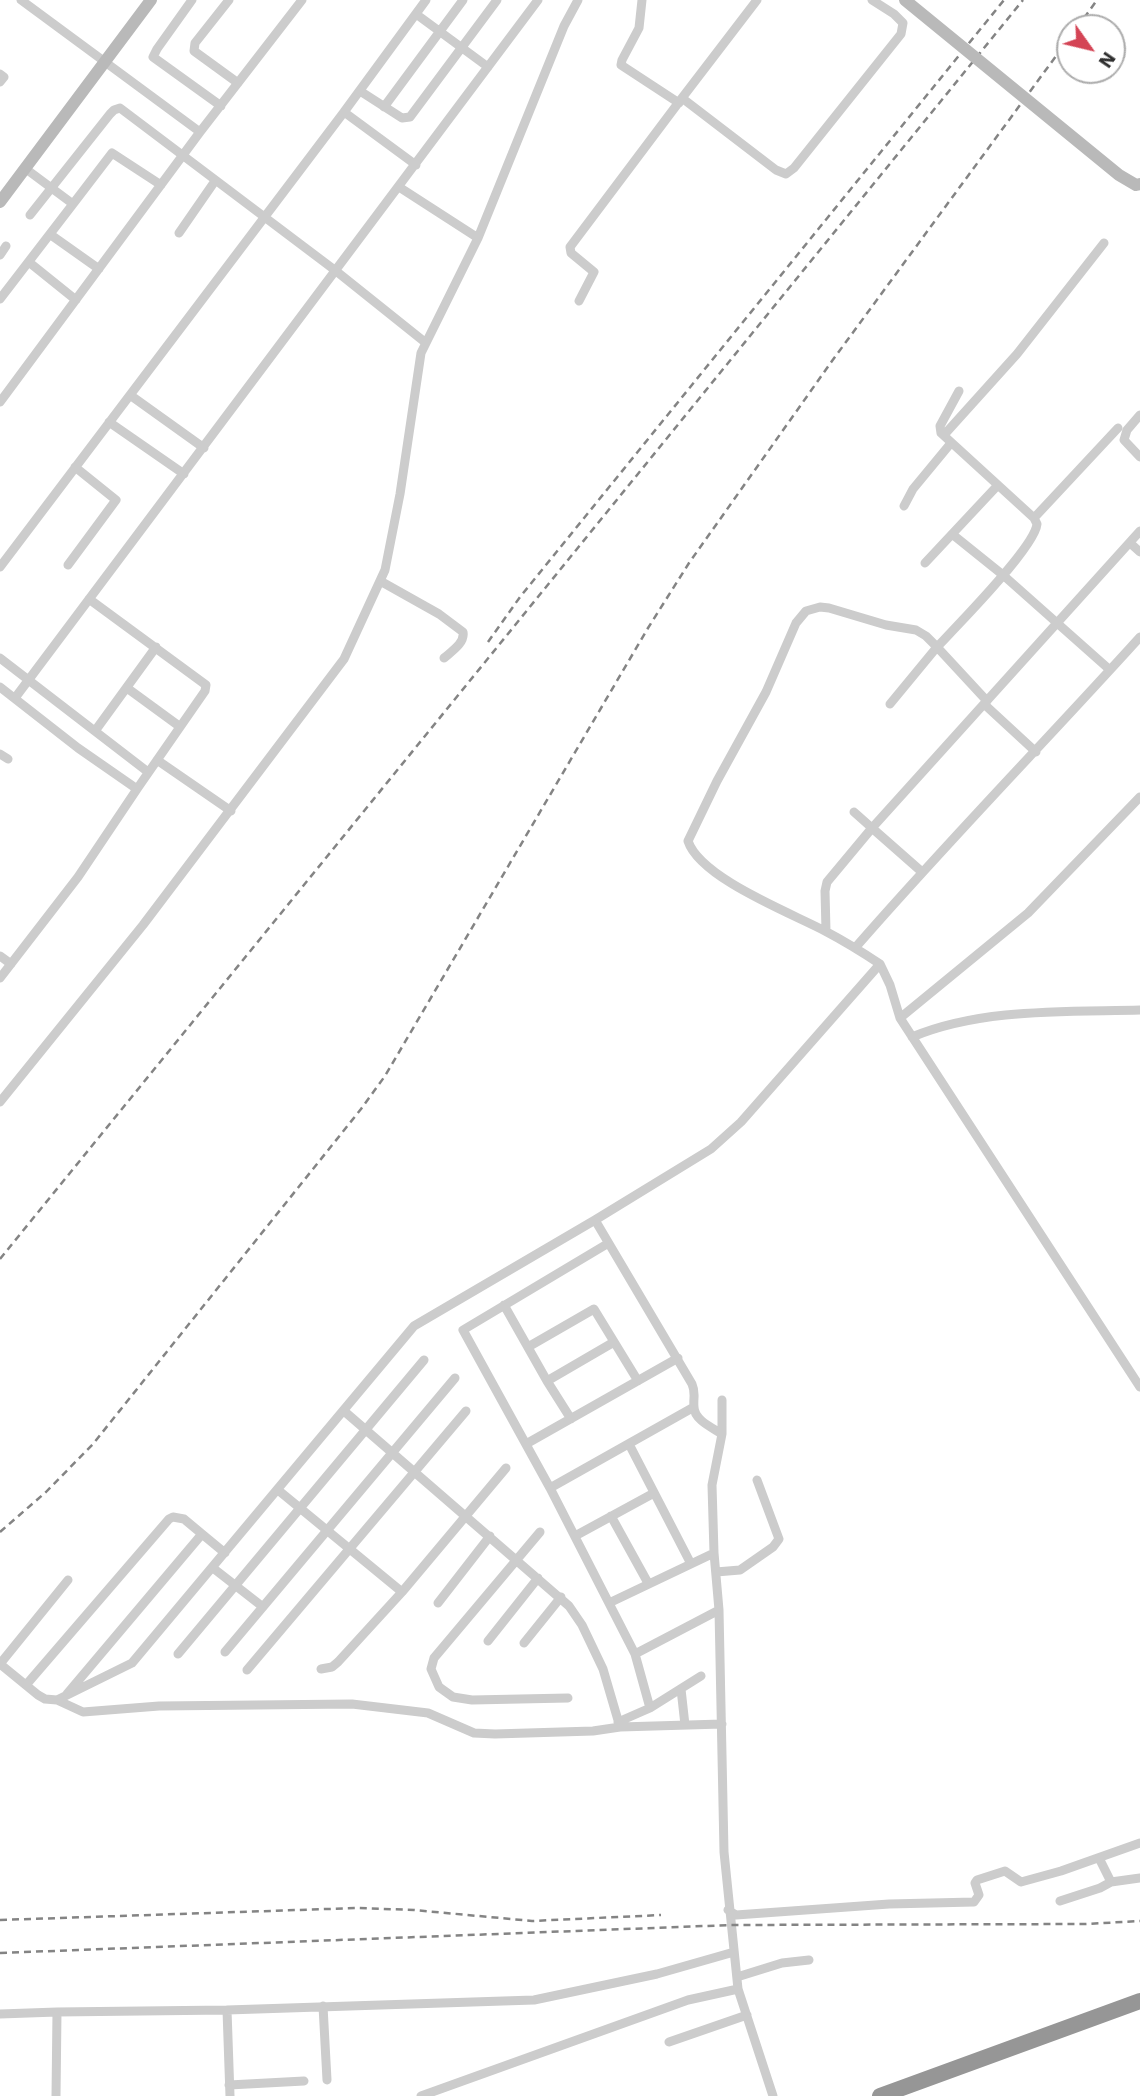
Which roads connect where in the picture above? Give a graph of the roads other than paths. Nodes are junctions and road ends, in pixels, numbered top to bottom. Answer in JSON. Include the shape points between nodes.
{"nodes":[{"id":1,"x":21,"y":0,"type":"edge"},
{"id":2,"x":151,"y":0,"type":"edge"},
{"id":3,"x":192,"y":0,"type":"edge"},
{"id":4,"x":229,"y":0,"type":"edge"},
{"id":5,"x":302,"y":0,"type":"edge"},
{"id":6,"x":426,"y":0,"type":"edge"},
{"id":7,"x":463,"y":0,"type":"edge"},
{"id":8,"x":497,"y":0,"type":"edge"},
{"id":9,"x":538,"y":0,"type":"edge"},
{"id":10,"x":578,"y":0,"type":"edge"},
{"id":11,"x":642,"y":0,"type":"edge"},
{"id":12,"x":757,"y":0,"type":"edge"},
{"id":13,"x":872,"y":0,"type":"edge"},
{"id":14,"x":905,"y":0,"type":"edge"},
{"id":15,"x":416,"y":14,"type":"junction"},
{"id":16,"x":440,"y":31,"type":"junction"},
{"id":17,"x":463,"y":48,"type":"junction"},
{"id":18,"x":104,"y":62,"type":"junction"},
{"id":19,"x":488,"y":67,"type":"junction"},
{"id":20,"x":0,"y":74,"type":"edge"},
{"id":21,"x":0,"y":82,"type":"edge"},
{"id":22,"x":238,"y":83,"type":"junction"},
{"id":23,"x":360,"y":91,"type":"junction"},
{"id":24,"x":680,"y":101,"type":"junction"},
{"id":25,"x":221,"y":106,"type":"junction"},
{"id":26,"x":384,"y":107,"type":"junction"},
{"id":27,"x":344,"y":112,"type":"junction"},
{"id":28,"x":200,"y":132,"type":"junction"},
{"id":29,"x":182,"y":157,"type":"junction"},
{"id":30,"x":416,"y":165,"type":"junction"},
{"id":31,"x":26,"y":169,"type":"junction"},
{"id":32,"x":215,"y":181,"type":"junction"},
{"id":33,"x":1140,"y":184,"type":"edge"},
{"id":34,"x":161,"y":185,"type":"junction"},
{"id":35,"x":399,"y":187,"type":"junction"},
{"id":36,"x":51,"y":188,"type":"junction"},
{"id":37,"x":0,"y":202,"type":"edge"},
{"id":38,"x":73,"y":204,"type":"junction"},
{"id":39,"x":30,"y":215,"type":"dead end"},
{"id":40,"x":264,"y":217,"type":"junction"},
{"id":41,"x":178,"y":233,"type":"dead end"},
{"id":42,"x":51,"y":235,"type":"junction"},
{"id":43,"x":478,"y":238,"type":"junction"},
{"id":44,"x":1104,"y":243,"type":"dead end"},
{"id":45,"x":6,"y":246,"type":"dead end"},
{"id":46,"x":0,"y":255,"type":"edge"},
{"id":47,"x":30,"y":263,"type":"junction"},
{"id":48,"x":99,"y":269,"type":"junction"},
{"id":49,"x":336,"y":271,"type":"junction"},
{"id":50,"x":0,"y":300,"type":"edge"},
{"id":51,"x":76,"y":300,"type":"junction"},
{"id":52,"x":579,"y":301,"type":"dead end"},
{"id":53,"x":426,"y":342,"type":"junction"},
{"id":54,"x":959,"y":391,"type":"dead end"},
{"id":55,"x":130,"y":395,"type":"junction"},
{"id":56,"x":1,"y":397,"type":"edge"},
{"id":57,"x":1140,"y":415,"type":"edge"},
{"id":58,"x":109,"y":422,"type":"junction"},
{"id":59,"x":1118,"y":428,"type":"dead end"},
{"id":60,"x":944,"y":435,"type":"junction"},
{"id":61,"x":951,"y":443,"type":"junction"},
{"id":62,"x":204,"y":448,"type":"junction"},
{"id":63,"x":1140,"y":457,"type":"edge"},
{"id":64,"x":75,"y":467,"type":"junction"},
{"id":65,"x":184,"y":474,"type":"junction"},
{"id":66,"x":998,"y":485,"type":"junction"},
{"id":67,"x":904,"y":506,"type":"dead end"},
{"id":68,"x":1034,"y":518,"type":"junction"},
{"id":69,"x":1140,"y":531,"type":"edge"},
{"id":70,"x":952,"y":534,"type":"junction"},
{"id":71,"x":1129,"y":543,"type":"junction"},
{"id":72,"x":1140,"y":552,"type":"edge"},
{"id":73,"x":925,"y":563,"type":"dead end"},
{"id":74,"x":68,"y":565,"type":"dead end"},
{"id":75,"x":0,"y":567,"type":"edge"},
{"id":76,"x":1003,"y":575,"type":"junction"},
{"id":77,"x":382,"y":582,"type":"junction"},
{"id":78,"x":89,"y":599,"type":"junction"},
{"id":79,"x":1058,"y":623,"type":"junction"},
{"id":80,"x":1140,"y":637,"type":"edge"},
{"id":81,"x":156,"y":647,"type":"junction"},
{"id":82,"x":937,"y":648,"type":"junction"},
{"id":83,"x":444,"y":658,"type":"dead end"},
{"id":84,"x":0,"y":659,"type":"edge"},
{"id":85,"x":1110,"y":670,"type":"junction"},
{"id":86,"x":29,"y":681,"type":"junction"},
{"id":87,"x":0,"y":687,"type":"edge"},
{"id":88,"x":127,"y":688,"type":"junction"},
{"id":89,"x":15,"y":698,"type":"junction"},
{"id":90,"x":985,"y":702,"type":"junction"},
{"id":91,"x":890,"y":704,"type":"dead end"},
{"id":92,"x":179,"y":726,"type":"junction"},
{"id":93,"x":95,"y":731,"type":"junction"},
{"id":94,"x":1036,"y":751,"type":"junction"},
{"id":95,"x":157,"y":760,"type":"junction"},
{"id":96,"x":148,"y":772,"type":"junction"},
{"id":97,"x":137,"y":789,"type":"junction"},
{"id":98,"x":1140,"y":797,"type":"edge"},
{"id":99,"x":231,"y":811,"type":"junction"},
{"id":100,"x":853,"y":812,"type":"dead end"},
{"id":101,"x":872,"y":828,"type":"junction"},
{"id":102,"x":922,"y":872,"type":"junction"},
{"id":103,"x":826,"y":931,"type":"junction"},
{"id":104,"x":855,"y":948,"type":"junction"},
{"id":105,"x":0,"y":956,"type":"edge"},
{"id":106,"x":11,"y":964,"type":"junction"},
{"id":107,"x":880,"y":964,"type":"junction"},
{"id":108,"x":0,"y":978,"type":"edge"},
{"id":109,"x":1140,"y":1010,"type":"edge"},
{"id":110,"x":900,"y":1018,"type":"junction"},
{"id":111,"x":912,"y":1037,"type":"junction"},
{"id":112,"x":0,"y":1102,"type":"edge"},
{"id":113,"x":595,"y":1220,"type":"junction"},
{"id":114,"x":607,"y":1244,"type":"junction"},
{"id":115,"x":504,"y":1305,"type":"junction"},
{"id":116,"x":614,"y":1342,"type":"junction"},
{"id":117,"x":528,"y":1347,"type":"junction"},
{"id":118,"x":678,"y":1358,"type":"junction"},
{"id":119,"x":424,"y":1360,"type":"dead end"},
{"id":120,"x":455,"y":1378,"type":"dead end"},
{"id":121,"x":547,"y":1381,"type":"junction"},
{"id":122,"x":638,"y":1381,"type":"junction"},
{"id":123,"x":1140,"y":1387,"type":"edge"},
{"id":124,"x":722,"y":1400,"type":"dead end"},
{"id":125,"x":694,"y":1407,"type":"junction"},
{"id":126,"x":344,"y":1411,"type":"junction"},
{"id":127,"x":466,"y":1411,"type":"dead end"},
{"id":128,"x":571,"y":1419,"type":"junction"},
{"id":129,"x":367,"y":1431,"type":"junction"},
{"id":130,"x":722,"y":1434,"type":"junction"},
{"id":131,"x":526,"y":1444,"type":"junction"},
{"id":132,"x":629,"y":1444,"type":"junction"},
{"id":133,"x":393,"y":1452,"type":"junction"},
{"id":134,"x":506,"y":1468,"type":"dead end"},
{"id":135,"x":415,"y":1472,"type":"junction"},
{"id":136,"x":757,"y":1480,"type":"dead end"},
{"id":137,"x":550,"y":1488,"type":"junction"},
{"id":138,"x":278,"y":1490,"type":"junction"},
{"id":139,"x":654,"y":1493,"type":"junction"},
{"id":140,"x":301,"y":1509,"type":"junction"},
{"id":141,"x":466,"y":1516,"type":"junction"},
{"id":142,"x":611,"y":1516,"type":"junction"},
{"id":143,"x":328,"y":1530,"type":"junction"},
{"id":144,"x":540,"y":1532,"type":"dead end"},
{"id":145,"x":202,"y":1534,"type":"junction"},
{"id":146,"x":490,"y":1536,"type":"junction"},
{"id":147,"x":575,"y":1536,"type":"junction"},
{"id":148,"x":349,"y":1548,"type":"junction"},
{"id":149,"x":225,"y":1553,"type":"junction"},
{"id":150,"x":714,"y":1553,"type":"junction"},
{"id":151,"x":517,"y":1559,"type":"junction"},
{"id":152,"x":690,"y":1562,"type":"junction"},
{"id":153,"x":213,"y":1568,"type":"junction"},
{"id":154,"x":716,"y":1572,"type":"junction"},
{"id":155,"x":538,"y":1578,"type":"junction"},
{"id":156,"x":68,"y":1580,"type":"dead end"},
{"id":157,"x":648,"y":1583,"type":"junction"},
{"id":158,"x":236,"y":1586,"type":"junction"},
{"id":159,"x":402,"y":1592,"type":"junction"},
{"id":160,"x":561,"y":1597,"type":"junction"},
{"id":161,"x":438,"y":1603,"type":"dead end"},
{"id":162,"x":609,"y":1603,"type":"junction"},
{"id":163,"x":263,"y":1607,"type":"junction"},
{"id":164,"x":719,"y":1610,"type":"junction"},
{"id":165,"x":488,"y":1641,"type":"dead end"},
{"id":166,"x":524,"y":1643,"type":"dead end"},
{"id":167,"x":225,"y":1652,"type":"dead end"},
{"id":168,"x":178,"y":1654,"type":"dead end"},
{"id":169,"x":635,"y":1654,"type":"junction"},
{"id":170,"x":0,"y":1664,"type":"edge"},
{"id":171,"x":247,"y":1670,"type":"dead end"},
{"id":172,"x":321,"y":1670,"type":"dead end"},
{"id":173,"x":701,"y":1676,"type":"dead end"},
{"id":174,"x":26,"y":1685,"type":"junction"},
{"id":175,"x":681,"y":1689,"type":"junction"},
{"id":176,"x":568,"y":1698,"type":"dead end"},
{"id":177,"x":60,"y":1699,"type":"junction"},
{"id":178,"x":650,"y":1708,"type":"junction"},
{"id":179,"x":619,"y":1724,"type":"junction"},
{"id":180,"x":722,"y":1724,"type":"junction"},
{"id":181,"x":685,"y":1725,"type":"junction"},
{"id":182,"x":1140,"y":1843,"type":"edge"},
{"id":183,"x":1100,"y":1858,"type":"junction"},
{"id":184,"x":1140,"y":1878,"type":"edge"},
{"id":185,"x":1111,"y":1881,"type":"junction"},
{"id":186,"x":1060,"y":1901,"type":"dead end"},
{"id":187,"x":729,"y":1910,"type":"junction"},
{"id":188,"x":734,"y":1952,"type":"junction"},
{"id":189,"x":809,"y":1960,"type":"dead end"},
{"id":190,"x":737,"y":1977,"type":"junction"},
{"id":191,"x":738,"y":1989,"type":"junction"},
{"id":192,"x":1140,"y":2001,"type":"edge"},
{"id":193,"x":323,"y":2006,"type":"junction"},
{"id":194,"x":227,"y":2010,"type":"junction"},
{"id":195,"x":57,"y":2012,"type":"junction"},
{"id":196,"x":1140,"y":2012,"type":"edge"},
{"id":197,"x":0,"y":2014,"type":"edge"},
{"id":198,"x":747,"y":2015,"type":"junction"},
{"id":199,"x":669,"y":2042,"type":"dead end"},
{"id":200,"x":327,"y":2080,"type":"dead end"},
{"id":201,"x":304,"y":2081,"type":"dead end"},
{"id":202,"x":229,"y":2085,"type":"junction"},
{"id":203,"x":56,"y":2096,"type":"edge"},
{"id":204,"x":230,"y":2096,"type":"edge"},
{"id":205,"x":421,"y":2096,"type":"edge"},
{"id":206,"x":773,"y":2096,"type":"edge"},
{"id":207,"x":880,"y":2096,"type":"edge"},
{"id":208,"x":910,"y":2096,"type":"edge"}],
"edges":[{"from":1,"to":18,"type":"street"},
{"from":2,"to":18,"type":"main road"},
{"from":3,"to":25,"type":"street","via":[[153,57]]},
{"from":4,"to":22,"type":"street","via":[[195,43],[194,51]]},
{"from":5,"to":22,"type":"street"},
{"from":6,"to":15,"type":"street"},
{"from":7,"to":16,"type":"street"},
{"from":8,"to":17,"type":"street"},
{"from":9,"to":19,"type":"street"},
{"from":10,"to":43,"type":"street"},
{"from":11,"to":24,"type":"street","via":[[639,28],[621,65]]},
{"from":12,"to":24,"type":"street"},
{"from":13,"to":24,"type":"street","via":[[899,18],[901,34],[790,173],[776,170]]},
{"from":14,"to":33,"type":"main road","bridge":true,"via":[[1119,175]]},
{"from":15,"to":16,"type":"street"},
{"from":15,"to":23,"type":"street"},
{"from":16,"to":17,"type":"street"},
{"from":16,"to":26,"type":"street"},
{"from":17,"to":19,"type":"street"},
{"from":17,"to":26,"type":"street","via":[[410,117],[405,119]]},
{"from":18,"to":28,"type":"street"},
{"from":18,"to":31,"type":"main road"},
{"from":19,"to":30,"type":"street"},
{"from":20,"to":21,"type":"street","via":[[4,77]]},
{"from":22,"to":25,"type":"street"},
{"from":23,"to":26,"type":"street"},
{"from":23,"to":27,"type":"street"},
{"from":24,"to":52,"type":"street","via":[[570,247],[594,272]]},
{"from":25,"to":28,"type":"street"},
{"from":27,"to":30,"type":"street"},
{"from":27,"to":40,"type":"street"},
{"from":28,"to":29,"type":"street"},
{"from":29,"to":32,"type":"street"},
{"from":29,"to":34,"type":"street"},
{"from":29,"to":36,"type":"street","via":[[117,108]]},
{"from":30,"to":35,"type":"street"},
{"from":31,"to":36,"type":"street"},
{"from":31,"to":37,"type":"main road"},
{"from":32,"to":40,"type":"street"},
{"from":32,"to":41,"type":"street"},
{"from":34,"to":38,"type":"street","via":[[112,152]]},
{"from":34,"to":48,"type":"street"},
{"from":35,"to":43,"type":"street"},
{"from":35,"to":49,"type":"street"},
{"from":36,"to":38,"type":"street"},
{"from":36,"to":39,"type":"street"},
{"from":38,"to":42,"type":"street"},
{"from":40,"to":49,"type":"street"},
{"from":40,"to":55,"type":"street"},
{"from":42,"to":47,"type":"street"},
{"from":42,"to":48,"type":"street"},
{"from":43,"to":53,"type":"street"},
{"from":44,"to":60,"type":"street","via":[[1025,344]]},
{"from":45,"to":46,"type":"street"},
{"from":47,"to":50,"type":"street"},
{"from":47,"to":51,"type":"street"},
{"from":48,"to":51,"type":"street"},
{"from":49,"to":53,"type":"street"},
{"from":49,"to":62,"type":"street"},
{"from":51,"to":56,"type":"street"},
{"from":53,"to":77,"type":"street","via":[[417,365],[400,494]]},
{"from":54,"to":60,"type":"street","via":[[940,426]]},
{"from":55,"to":58,"type":"street"},
{"from":55,"to":62,"type":"street"},
{"from":57,"to":63,"type":"street","via":[[1124,440]]},
{"from":58,"to":64,"type":"street"},
{"from":58,"to":65,"type":"street"},
{"from":59,"to":68,"type":"street"},
{"from":60,"to":61,"type":"street"},
{"from":61,"to":66,"type":"street"},
{"from":61,"to":67,"type":"street"},
{"from":62,"to":65,"type":"street"},
{"from":64,"to":74,"type":"street","via":[[116,500]]},
{"from":64,"to":75,"type":"street"},
{"from":65,"to":78,"type":"street"},
{"from":66,"to":68,"type":"street"},
{"from":66,"to":70,"type":"street"},
{"from":68,"to":76,"type":"street","via":[[1037,530]]},
{"from":69,"to":71,"type":"street"},
{"from":70,"to":73,"type":"street"},
{"from":70,"to":76,"type":"street"},
{"from":71,"to":72,"type":"street"},
{"from":71,"to":79,"type":"street"},
{"from":76,"to":79,"type":"street"},
{"from":76,"to":82,"type":"street"},
{"from":77,"to":83,"type":"street","via":[[463,632],[461,643]]},
{"from":77,"to":99,"type":"street","via":[[344,659]]},
{"from":78,"to":81,"type":"street"},
{"from":78,"to":86,"type":"street"},
{"from":79,"to":85,"type":"street"},
{"from":79,"to":90,"type":"street"},
{"from":80,"to":85,"type":"street"},
{"from":81,"to":88,"type":"street"},
{"from":81,"to":92,"type":"street","via":[[206,685]]},
{"from":82,"to":90,"type":"street"},
{"from":82,"to":91,"type":"street"},
{"from":82,"to":103,"type":"street","via":[[911,629],[829,608],[806,611],[690,834],[694,852],[725,879]]},
{"from":84,"to":86,"type":"street"},
{"from":85,"to":94,"type":"street"},
{"from":86,"to":89,"type":"street"},
{"from":86,"to":93,"type":"street"},
{"from":87,"to":89,"type":"street"},
{"from":88,"to":92,"type":"street"},
{"from":88,"to":93,"type":"street"},
{"from":89,"to":97,"type":"street"},
{"from":90,"to":94,"type":"street"},
{"from":90,"to":101,"type":"street"},
{"from":92,"to":95,"type":"street"},
{"from":93,"to":96,"type":"street"},
{"from":94,"to":102,"type":"street"},
{"from":95,"to":96,"type":"street"},
{"from":95,"to":99,"type":"street"},
{"from":96,"to":97,"type":"street"},
{"from":97,"to":106,"type":"street","via":[[78,877]]},
{"from":98,"to":110,"type":"street","via":[[1028,914]]},
{"from":99,"to":112,"type":"street"},
{"from":100,"to":101,"type":"street"},
{"from":101,"to":102,"type":"street"},
{"from":101,"to":103,"type":"street","via":[[827,882]]},
{"from":102,"to":104,"type":"street"},
{"from":103,"to":104,"type":"street"},
{"from":104,"to":107,"type":"street"},
{"from":105,"to":106,"type":"street"},
{"from":106,"to":108,"type":"street"},
{"from":107,"to":110,"type":"street"},
{"from":107,"to":113,"type":"street","via":[[724,1139]]},
{"from":109,"to":111,"type":"street","via":[[1007,1014],[951,1023]]},
{"from":110,"to":111,"type":"street"},
{"from":111,"to":123,"type":"street"},
{"from":113,"to":114,"type":"street"},
{"from":113,"to":126,"type":"street","via":[[419,1321]]},
{"from":114,"to":115,"type":"street"},
{"from":114,"to":118,"type":"street"},
{"from":115,"to":117,"type":"street"},
{"from":115,"to":131,"type":"street","via":[[463,1330]]},
{"from":116,"to":117,"type":"street","via":[[594,1309]]},
{"from":116,"to":121,"type":"street"},
{"from":116,"to":122,"type":"street"},
{"from":117,"to":121,"type":"street"},
{"from":118,"to":122,"type":"street"},
{"from":118,"to":125,"type":"street","via":[[695,1391]]},
{"from":119,"to":129,"type":"street"},
{"from":120,"to":133,"type":"street"},
{"from":121,"to":128,"type":"street"},
{"from":122,"to":128,"type":"street"},
{"from":124,"to":130,"type":"street"},
{"from":125,"to":130,"type":"street","via":[[698,1417]]},
{"from":125,"to":132,"type":"street"},
{"from":126,"to":129,"type":"street"},
{"from":126,"to":138,"type":"street"},
{"from":127,"to":135,"type":"street"},
{"from":128,"to":131,"type":"street"},
{"from":129,"to":133,"type":"street"},
{"from":129,"to":140,"type":"street"},
{"from":130,"to":150,"type":"street","via":[[712,1485]]},
{"from":131,"to":137,"type":"street"},
{"from":132,"to":137,"type":"street"},
{"from":132,"to":139,"type":"street"},
{"from":133,"to":135,"type":"street"},
{"from":133,"to":143,"type":"street"},
{"from":134,"to":141,"type":"street"},
{"from":135,"to":141,"type":"street"},
{"from":135,"to":148,"type":"street"},
{"from":136,"to":154,"type":"street","via":[[779,1539],[740,1570]]},
{"from":137,"to":147,"type":"street"},
{"from":138,"to":140,"type":"street"},
{"from":138,"to":149,"type":"street"},
{"from":139,"to":142,"type":"street"},
{"from":139,"to":152,"type":"street"},
{"from":140,"to":143,"type":"street"},
{"from":140,"to":158,"type":"street"},
{"from":141,"to":146,"type":"street"},
{"from":141,"to":159,"type":"street"},
{"from":142,"to":147,"type":"street"},
{"from":142,"to":157,"type":"street"},
{"from":143,"to":148,"type":"street"},
{"from":143,"to":163,"type":"street"},
{"from":144,"to":151,"type":"street"},
{"from":145,"to":149,"type":"street"},
{"from":145,"to":174,"type":"street","via":[[184,1519],[169,1520]]},
{"from":145,"to":177,"type":"street"},
{"from":146,"to":151,"type":"street"},
{"from":146,"to":161,"type":"street"},
{"from":147,"to":162,"type":"street"},
{"from":148,"to":159,"type":"street"},
{"from":148,"to":171,"type":"street"},
{"from":149,"to":153,"type":"street"},
{"from":150,"to":152,"type":"street"},
{"from":150,"to":154,"type":"street"},
{"from":151,"to":155,"type":"street"},
{"from":151,"to":176,"type":"street","via":[[434,1658],[431,1669],[445,1693],[462,1699]]},
{"from":152,"to":157,"type":"street"},
{"from":153,"to":158,"type":"street"},
{"from":153,"to":177,"type":"street","via":[[132,1663]]},
{"from":154,"to":164,"type":"street"},
{"from":155,"to":160,"type":"street"},
{"from":155,"to":165,"type":"street"},
{"from":156,"to":170,"type":"street"},
{"from":157,"to":162,"type":"street"},
{"from":158,"to":163,"type":"street"},
{"from":158,"to":168,"type":"street"},
{"from":159,"to":172,"type":"street","via":[[338,1662]]},
{"from":160,"to":166,"type":"street"},
{"from":160,"to":179,"type":"street","via":[[582,1625],[599,1660]]},
{"from":162,"to":169,"type":"street"},
{"from":163,"to":167,"type":"street"},
{"from":164,"to":169,"type":"street"},
{"from":164,"to":180,"type":"street"},
{"from":169,"to":178,"type":"street"},
{"from":170,"to":174,"type":"street"},
{"from":173,"to":175,"type":"street"},
{"from":174,"to":177,"type":"street","via":[[45,1699]]},
{"from":175,"to":178,"type":"street"},
{"from":175,"to":181,"type":"street"},
{"from":177,"to":179,"type":"street","via":[[83,1712],[159,1706],[352,1704],[428,1713],[474,1732],[495,1734],[584,1732]]},
{"from":178,"to":179,"type":"street"},
{"from":179,"to":181,"type":"street"},
{"from":180,"to":181,"type":"street"},
{"from":180,"to":187,"type":"street","via":[[723,1852]]},
{"from":182,"to":183,"type":"street"},
{"from":183,"to":185,"type":"street"},
{"from":183,"to":187,"type":"street","via":[[1021,1882],[1005,1871],[977,1880],[979,1895],[974,1902],[736,1914]]},
{"from":184,"to":185,"type":"street"},
{"from":185,"to":186,"type":"street"},
{"from":187,"to":188,"type":"street"},
{"from":188,"to":190,"type":"street"},
{"from":188,"to":193,"type":"street","via":[[534,2000]]},
{"from":189,"to":190,"type":"street"},
{"from":190,"to":191,"type":"street"},
{"from":191,"to":198,"type":"street"},
{"from":191,"to":205,"type":"street","via":[[688,2000]]},
{"from":192,"to":207,"type":"highway"},
{"from":193,"to":194,"type":"street"},
{"from":193,"to":200,"type":"street"},
{"from":194,"to":195,"type":"street"},
{"from":194,"to":202,"type":"street"},
{"from":195,"to":197,"type":"street"},
{"from":195,"to":203,"type":"street"},
{"from":196,"to":208,"type":"highway"},
{"from":198,"to":199,"type":"street"},
{"from":198,"to":206,"type":"street"},
{"from":201,"to":202,"type":"street"},
{"from":202,"to":204,"type":"street"}]}
